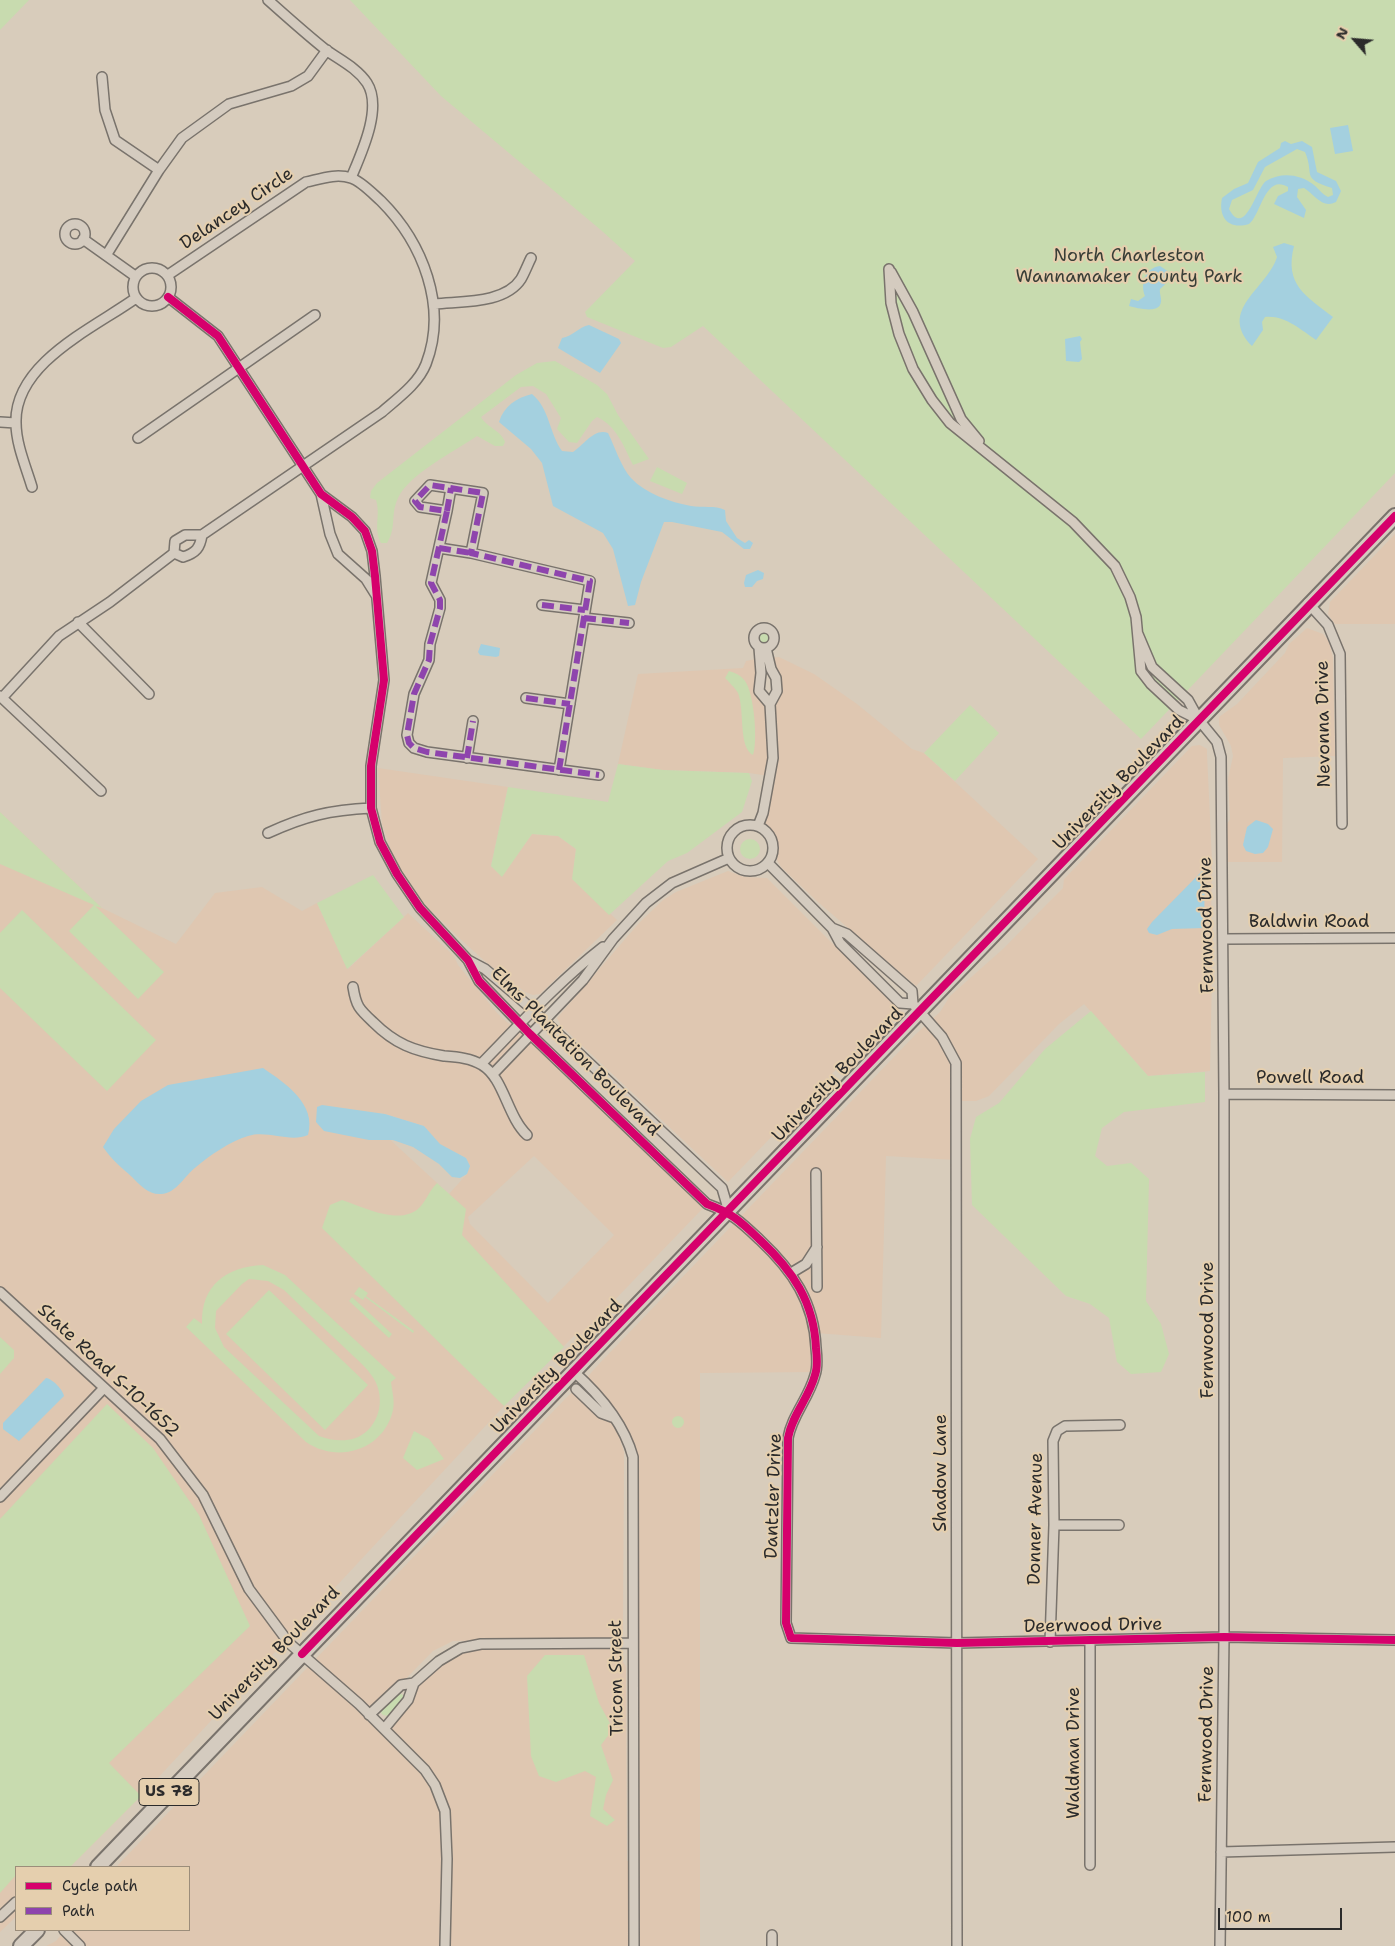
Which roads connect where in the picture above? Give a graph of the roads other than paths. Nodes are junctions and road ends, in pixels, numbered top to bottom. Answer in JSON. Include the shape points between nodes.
{"nodes":[{"id":1,"x":268,"y":0,"type":"edge"},
{"id":2,"x":327,"y":50,"type":"junction"},
{"id":3,"x":102,"y":77,"type":"dead end"},
{"id":4,"x":158,"y":170,"type":"junction"},
{"id":5,"x":351,"y":178,"type":"junction"},
{"id":6,"x":83,"y":239,"type":"dead end"},
{"id":7,"x":106,"y":254,"type":"junction"},
{"id":8,"x":531,"y":258,"type":"dead end"},
{"id":9,"x":168,"y":275,"type":"junction"},
{"id":10,"x":135,"y":276,"type":"junction"},
{"id":11,"x":168,"y":297,"type":"junction"},
{"id":12,"x":136,"y":298,"type":"junction"},
{"id":13,"x":435,"y":304,"type":"junction"},
{"id":14,"x":315,"y":315,"type":"dead end"},
{"id":15,"x":240,"y":369,"type":"junction"},
{"id":16,"x":0,"y":422,"type":"edge"},
{"id":17,"x":16,"y":423,"type":"junction"},
{"id":18,"x":138,"y":438,"type":"dead end"},
{"id":19,"x":989,"y":453,"type":"junction"},
{"id":20,"x":302,"y":468,"type":"junction"},
{"id":21,"x":32,"y":486,"type":"dead end"},
{"id":22,"x":451,"y":488,"type":"junction"},
{"id":23,"x":321,"y":494,"type":"junction"},
{"id":24,"x":446,"y":511,"type":"junction"},
{"id":25,"x":1395,"y":516,"type":"edge"},
{"id":26,"x":202,"y":535,"type":"junction"},
{"id":27,"x":439,"y":548,"type":"junction"},
{"id":28,"x":174,"y":553,"type":"junction"},
{"id":29,"x":471,"y":553,"type":"junction"},
{"id":30,"x":376,"y":595,"type":"junction"},
{"id":31,"x":1308,"y":604,"type":"junction"},
{"id":32,"x":542,"y":605,"type":"dead end"},
{"id":33,"x":584,"y":614,"type":"junction"},
{"id":34,"x":78,"y":622,"type":"junction"},
{"id":35,"x":629,"y":623,"type":"dead end"},
{"id":36,"x":1138,"y":634,"type":"junction"},
{"id":37,"x":149,"y":694,"type":"dead end"},
{"id":38,"x":1,"y":697,"type":"edge"},
{"id":39,"x":526,"y":698,"type":"dead end"},
{"id":40,"x":570,"y":704,"type":"junction"},
{"id":41,"x":770,"y":704,"type":"junction"},
{"id":42,"x":1199,"y":720,"type":"junction"},
{"id":43,"x":473,"y":721,"type":"dead end"},
{"id":44,"x":467,"y":758,"type":"junction"},
{"id":45,"x":559,"y":770,"type":"junction"},
{"id":46,"x":599,"y":775,"type":"dead end"},
{"id":47,"x":101,"y":791,"type":"dead end"},
{"id":48,"x":371,"y":808,"type":"junction"},
{"id":49,"x":1342,"y":824,"type":"dead end"},
{"id":50,"x":758,"y":826,"type":"junction"},
{"id":51,"x":268,"y":833,"type":"dead end"},
{"id":52,"x":729,"y":858,"type":"junction"},
{"id":53,"x":768,"y":863,"type":"junction"},
{"id":54,"x":832,"y":928,"type":"junction"},
{"id":55,"x":1395,"y":938,"type":"edge"},
{"id":56,"x":613,"y":939,"type":"junction"},
{"id":57,"x":1224,"y":939,"type":"junction"},
{"id":58,"x":468,"y":960,"type":"junction"},
{"id":59,"x":353,"y":987,"type":"dead end"},
{"id":60,"x":917,"y":1008,"type":"junction"},
{"id":61,"x":532,"y":1009,"type":"junction"},
{"id":62,"x":544,"y":1021,"type":"junction"},
{"id":63,"x":520,"y":1024,"type":"junction"},
{"id":64,"x":530,"y":1034,"type":"junction"},
{"id":65,"x":481,"y":1064,"type":"junction"},
{"id":66,"x":492,"y":1074,"type":"junction"},
{"id":67,"x":1224,"y":1094,"type":"junction"},
{"id":68,"x":1395,"y":1095,"type":"edge"},
{"id":69,"x":527,"y":1135,"type":"dead end"},
{"id":70,"x":816,"y":1172,"type":"dead end"},
{"id":71,"x":729,"y":1212,"type":"junction"},
{"id":72,"x":817,"y":1247,"type":"junction"},
{"id":73,"x":791,"y":1273,"type":"junction"},
{"id":74,"x":817,"y":1287,"type":"dead end"},
{"id":75,"x":0,"y":1292,"type":"edge"},
{"id":76,"x":573,"y":1372,"type":"junction"},
{"id":77,"x":103,"y":1389,"type":"junction"},
{"id":78,"x":576,"y":1389,"type":"dead end"},
{"id":79,"x":612,"y":1416,"type":"junction"},
{"id":80,"x":1120,"y":1425,"type":"dead end"},
{"id":81,"x":0,"y":1497,"type":"edge"},
{"id":82,"x":1054,"y":1525,"type":"junction"},
{"id":83,"x":1119,"y":1525,"type":"dead end"},
{"id":84,"x":1224,"y":1637,"type":"junction"},
{"id":85,"x":791,"y":1638,"type":"joint"},
{"id":86,"x":1395,"y":1640,"type":"edge"},
{"id":87,"x":1050,"y":1642,"type":"junction"},
{"id":88,"x":1090,"y":1642,"type":"junction"},
{"id":89,"x":632,"y":1643,"type":"junction"},
{"id":90,"x":956,"y":1643,"type":"junction"},
{"id":91,"x":302,"y":1654,"type":"junction"},
{"id":92,"x":414,"y":1683,"type":"junction"},
{"id":93,"x":370,"y":1715,"type":"junction"},
{"id":94,"x":384,"y":1730,"type":"junction"},
{"id":95,"x":1395,"y":1847,"type":"edge"},
{"id":96,"x":1221,"y":1852,"type":"junction"},
{"id":97,"x":1090,"y":1865,"type":"dead end"},
{"id":98,"x":99,"y":1866,"type":"edge"},
{"id":99,"x":15,"y":1903,"type":"edge"},
{"id":100,"x":0,"y":1917,"type":"edge"},
{"id":101,"x":36,"y":1931,"type":"edge"},
{"id":102,"x":65,"y":1931,"type":"edge"},
{"id":103,"x":772,"y":1935,"type":"dead end"},
{"id":104,"x":21,"y":1946,"type":"edge"},
{"id":105,"x":80,"y":1946,"type":"edge"},
{"id":106,"x":445,"y":1946,"type":"edge"},
{"id":107,"x":634,"y":1946,"type":"edge"},
{"id":108,"x":772,"y":1946,"type":"edge"},
{"id":109,"x":957,"y":1946,"type":"edge"},
{"id":110,"x":1220,"y":1946,"type":"edge"}],
"edges":[{"from":1,"to":2,"type":"street"},
{"from":2,"to":4,"type":"street","via":[[308,76],[291,86],[229,104],[201,122],[182,138]]},
{"from":2,"to":5,"type":"street","via":[[353,68],[368,84],[373,112],[366,143]]},
{"from":3,"to":4,"type":"street","via":[[104,110],[115,140]]},
{"from":4,"to":7,"type":"street"},
{"from":5,"to":9,"type":"street","name":"Delancey Circle","via":[[332,176],[306,182]]},
{"from":5,"to":13,"type":"street","via":[[398,219],[417,252]]},
{"from":6,"to":7,"type":"street"},
{"from":7,"to":10,"type":"street"},
{"from":8,"to":13,"type":"street","via":[[521,279],[511,290],[485,298]]},
{"from":9,"to":10,"type":"street","via":[[155,267],[140,271]]},
{"from":9,"to":11,"type":"street","via":[[171,282]]},
{"from":10,"to":12,"type":"street","via":[[132,283]]},
{"from":11,"to":12,"type":"street","via":[[156,306],[141,303]]},
{"from":11,"to":15,"type":"street","name":"Elms Plantation Boulevard","via":[[218,336]]},
{"from":12,"to":17,"type":"street","via":[[57,351],[35,371],[20,396]]},
{"from":13,"to":20,"type":"street","via":[[425,366],[409,389]]},
{"from":14,"to":15,"type":"street"},
{"from":15,"to":18,"type":"street"},
{"from":15,"to":20,"type":"street","name":"Elms Plantation Boulevard"},
{"from":16,"to":17,"type":"street"},
{"from":17,"to":21,"type":"street"},
{"from":19,"to":19,"type":"street","via":[[961,419],[913,312],[889,269],[891,303],[899,334],[914,369],[950,423]]},
{"from":19,"to":36,"type":"street","name":"Fernwood Drive","via":[[1073,522],[1115,566],[1130,597]]},
{"from":20,"to":23,"type":"street","name":"Elms Plantation Boulevard"},
{"from":20,"to":26,"type":"street"},
{"from":22,"to":24,"type":"street"},
{"from":22,"to":24,"type":"street","via":[[430,485],[415,501],[420,507]]},
{"from":22,"to":29,"type":"street","via":[[482,493]]},
{"from":23,"to":30,"type":"street","name":"Elms Plantation Boulevard","via":[[338,554],[366,579]]},
{"from":23,"to":30,"type":"street","name":"Elms Plantation Boulevard","via":[[365,531],[372,551]]},
{"from":24,"to":27,"type":"street"},
{"from":25,"to":31,"type":"main road","name":"University Boulevard","number":"US 78"},
{"from":26,"to":28,"type":"street","via":[[185,535],[175,541]]},
{"from":26,"to":28,"type":"street","via":[[194,554],[183,557]]},
{"from":27,"to":29,"type":"street"},
{"from":27,"to":44,"type":"street","via":[[431,583],[440,600],[440,608],[429,660],[414,694],[407,735],[414,748]]},
{"from":28,"to":34,"type":"street"},
{"from":29,"to":33,"type":"street","via":[[590,581]]},
{"from":30,"to":48,"type":"street","name":"Elms Plantation Boulevard","via":[[384,680],[372,766]]},
{"from":31,"to":42,"type":"main road","name":"University Boulevard","number":"US 78"},
{"from":31,"to":49,"type":"street","name":"Nevonna Drive","via":[[1328,625],[1340,654]]},
{"from":32,"to":33,"type":"street"},
{"from":33,"to":35,"type":"street"},
{"from":33,"to":40,"type":"street"},
{"from":34,"to":37,"type":"street"},
{"from":34,"to":38,"type":"street","via":[[59,636]]},
{"from":36,"to":42,"type":"street","name":"Fernwood Drive","via":[[1152,667],[1188,700]]},
{"from":36,"to":42,"type":"street","name":"Fernwood Drive","via":[[1142,671],[1151,684],[1179,710]]},
{"from":38,"to":47,"type":"street"},
{"from":39,"to":40,"type":"street"},
{"from":40,"to":45,"type":"street"},
{"from":41,"to":41,"type":"street","via":[[778,691],[763,648],[759,691]]},
{"from":41,"to":50,"type":"street","via":[[773,758]]},
{"from":42,"to":57,"type":"street","name":"Fernwood Drive","via":[[1217,742],[1221,757]]},
{"from":42,"to":60,"type":"main road","name":"University Boulevard","number":"US 78"},
{"from":43,"to":44,"type":"street"},
{"from":44,"to":45,"type":"street"},
{"from":45,"to":46,"type":"street"},
{"from":48,"to":51,"type":"street","via":[[320,813],[297,819]]},
{"from":48,"to":58,"type":"street","name":"Elms Plantation Boulevard","via":[[380,842],[397,874],[420,908]]},
{"from":50,"to":52,"type":"street","via":[[744,826],[732,833],[727,846]]},
{"from":50,"to":53,"type":"street","via":[[765,830],[772,842],[772,857]]},
{"from":52,"to":53,"type":"street","via":[[734,866],[748,871],[755,871]]},
{"from":52,"to":56,"type":"street","via":[[672,883],[646,903]]},
{"from":53,"to":54,"type":"street"},
{"from":54,"to":60,"type":"street","via":[[840,944],[900,1003]]},
{"from":54,"to":60,"type":"street","via":[[847,934],[912,991]]},
{"from":55,"to":57,"type":"street","name":"Baldwin Road"},
{"from":56,"to":61,"type":"street","via":[[579,965]]},
{"from":56,"to":62,"type":"street","via":[[583,980]]},
{"from":57,"to":67,"type":"street","name":"Fernwood Drive"},
{"from":58,"to":61,"type":"street","name":"Elms Plantation Boulevard","via":[[485,969]]},
{"from":58,"to":63,"type":"street","name":"Elms Plantation Boulevard","via":[[479,981]]},
{"from":59,"to":65,"type":"street","via":[[356,1005],[384,1033],[403,1046]]},
{"from":60,"to":71,"type":"main road","name":"University Boulevard","number":"US 78"},
{"from":60,"to":90,"type":"street","name":"Shadow Lane","via":[[950,1048],[957,1073]]},
{"from":61,"to":62,"type":"street","name":"Elms Plantation Boulevard"},
{"from":61,"to":63,"type":"street"},
{"from":62,"to":64,"type":"street"},
{"from":62,"to":71,"type":"street","name":"Elms Plantation Boulevard","via":[[722,1188]]},
{"from":63,"to":64,"type":"street","name":"Elms Plantation Boulevard"},
{"from":63,"to":65,"type":"street"},
{"from":64,"to":66,"type":"street"},
{"from":64,"to":71,"type":"street","name":"Elms Plantation Boulevard","via":[[707,1204]]},
{"from":65,"to":66,"type":"street"},
{"from":66,"to":69,"type":"street","via":[[514,1119]]},
{"from":67,"to":68,"type":"street","name":"Powell Road"},
{"from":67,"to":84,"type":"street","name":"Fernwood Drive"},
{"from":70,"to":72,"type":"street"},
{"from":71,"to":73,"type":"street","name":"Dantzler Drive"},
{"from":71,"to":76,"type":"main road","name":"University Boulevard","number":"US 78"},
{"from":72,"to":73,"type":"street","via":[[806,1264]]},
{"from":72,"to":74,"type":"street"},
{"from":73,"to":85,"type":"street","name":"Dantzler Drive","via":[[802,1288],[812,1316],[817,1367],[788,1438],[786,1623]]},
{"from":75,"to":77,"type":"street","name":"State Road S-10-1652"},
{"from":76,"to":79,"type":"street","name":"Tricom Street","via":[[602,1400]]},
{"from":76,"to":91,"type":"main road","name":"University Boulevard","number":"US 78"},
{"from":77,"to":81,"type":"street"},
{"from":77,"to":91,"type":"street","name":"State Road S-10-1652","via":[[160,1439],[182,1465],[203,1495],[249,1589],[289,1643]]},
{"from":78,"to":79,"type":"street","name":"Tricom Street","via":[[601,1413]]},
{"from":79,"to":89,"type":"street","name":"Tricom Street","via":[[628,1439],[633,1457]]},
{"from":80,"to":82,"type":"street","name":"Donner Avenue","via":[[1066,1426],[1057,1431],[1052,1450]]},
{"from":82,"to":83,"type":"street"},
{"from":82,"to":87,"type":"street","name":"Donner Avenue"},
{"from":84,"to":86,"type":"street","name":"Deerwood Drive"},
{"from":84,"to":88,"type":"street","name":"Deerwood Drive"},
{"from":84,"to":96,"type":"street","name":"Fernwood Drive"},
{"from":85,"to":90,"type":"street","name":"Deerwood Drive"},
{"from":87,"to":88,"type":"street","name":"Deerwood Drive"},
{"from":87,"to":90,"type":"street","name":"Deerwood Drive"},
{"from":88,"to":97,"type":"street","name":"Waldman Drive"},
{"from":89,"to":92,"type":"street","via":[[481,1644],[461,1648],[439,1661]]},
{"from":89,"to":107,"type":"street","name":"Tricom Street"},
{"from":90,"to":109,"type":"street","name":"Shadow Lane"},
{"from":91,"to":93,"type":"street","name":"State Road S-10-1652"},
{"from":91,"to":98,"type":"main road","name":"University Boulevard","number":"US 78"},
{"from":92,"to":93,"type":"street","via":[[401,1685]]},
{"from":92,"to":94,"type":"street","via":[[408,1700]]},
{"from":93,"to":94,"type":"street","name":"State Road S-10-1652"},
{"from":94,"to":106,"type":"street","name":"State Road S-10-1652","via":[[425,1770],[445,1811]]},
{"from":95,"to":96,"type":"street"},
{"from":96,"to":110,"type":"street","name":"Fernwood Drive"},
{"from":99,"to":100,"type":"street"},
{"from":101,"to":104,"type":"main road"},
{"from":102,"to":105,"type":"street"},
{"from":103,"to":108,"type":"street"}]}
